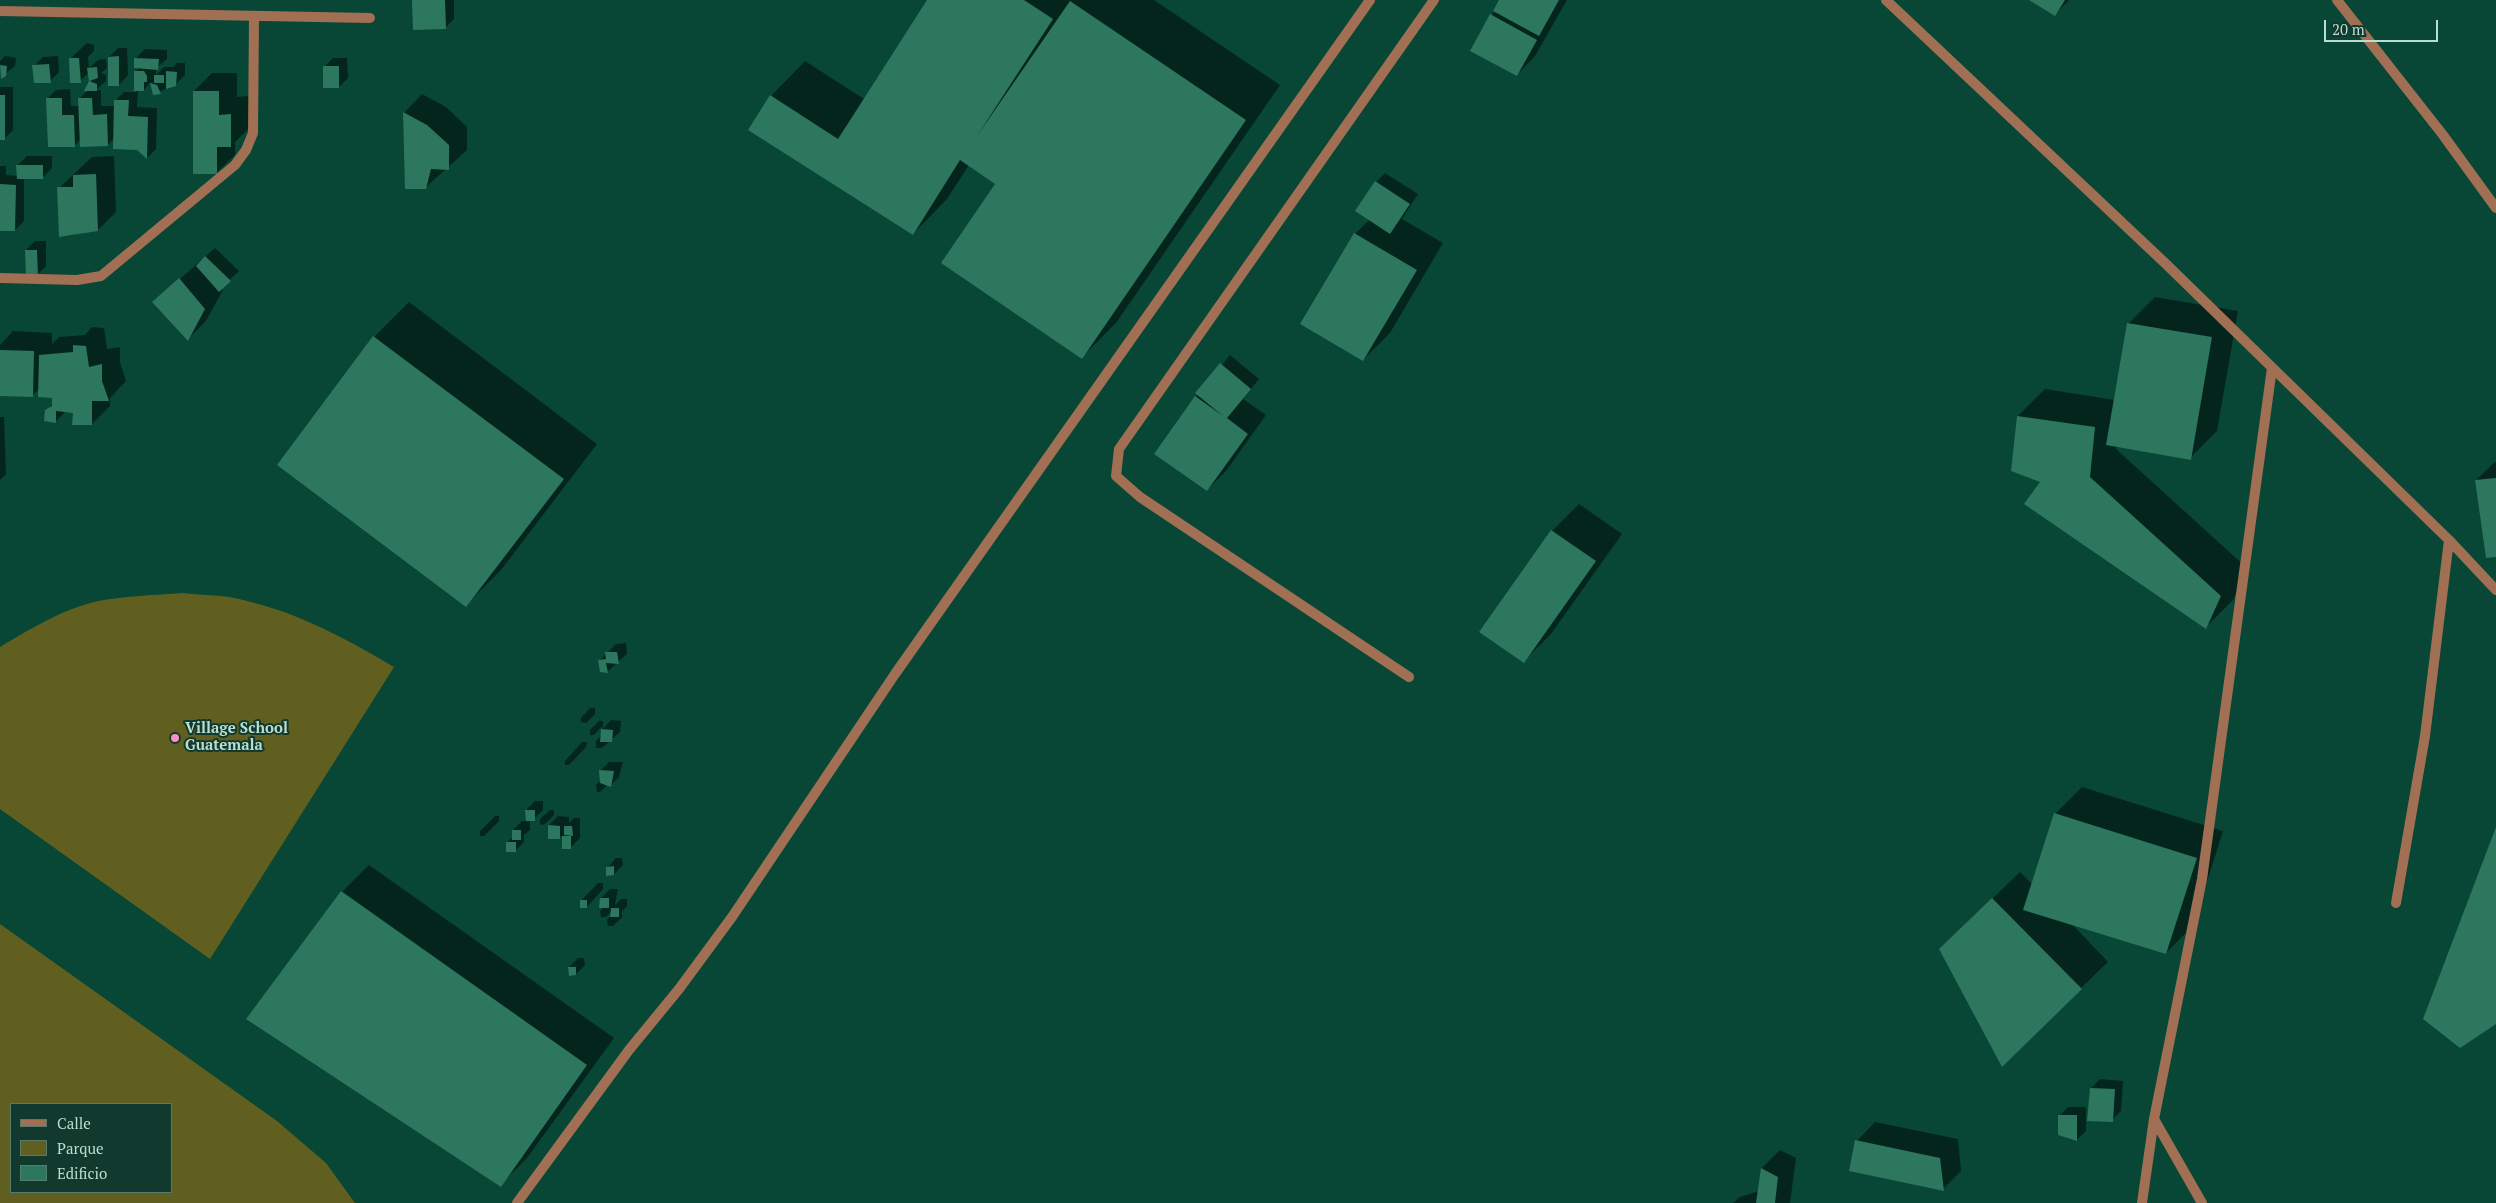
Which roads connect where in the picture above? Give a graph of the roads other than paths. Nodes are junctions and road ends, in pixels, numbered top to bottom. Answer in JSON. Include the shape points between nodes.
{"nodes":[{"id":1,"x":1370,"y":0,"type":"edge"},
{"id":2,"x":1434,"y":0,"type":"edge"},
{"id":3,"x":1886,"y":0,"type":"edge"},
{"id":4,"x":2337,"y":0,"type":"edge"},
{"id":5,"x":0,"y":11,"type":"edge"},
{"id":6,"x":254,"y":17,"type":"junction"},
{"id":7,"x":370,"y":18,"type":"dead end"},
{"id":8,"x":2496,"y":208,"type":"edge"},
{"id":9,"x":0,"y":278,"type":"edge"},
{"id":10,"x":2272,"y":368,"type":"junction"},
{"id":11,"x":2448,"y":540,"type":"junction"},
{"id":12,"x":2496,"y":590,"type":"edge"},
{"id":13,"x":1408,"y":677,"type":"dead end"},
{"id":14,"x":2396,"y":903,"type":"dead end"},
{"id":15,"x":2154,"y":1119,"type":"junction"},
{"id":16,"x":517,"y":1203,"type":"edge"},
{"id":17,"x":2142,"y":1203,"type":"edge"},
{"id":18,"x":2202,"y":1203,"type":"edge"}],
"edges":[{"from":1,"to":16,"type":"street","via":[[901,666],[732,917]]},
{"from":2,"to":13,"type":"street","via":[[1119,449],[1116,476],[1140,497]]},
{"from":3,"to":10,"type":"street"},
{"from":4,"to":8,"type":"street"},
{"from":5,"to":6,"type":"street"},
{"from":6,"to":7,"type":"street"},
{"from":6,"to":9,"type":"street","via":[[253,133],[235,165],[101,276],[77,280]]},
{"from":10,"to":11,"type":"street"},
{"from":10,"to":15,"type":"street","via":[[2202,879]]},
{"from":11,"to":12,"type":"street"},
{"from":11,"to":14,"type":"street","via":[[2425,736]]},
{"from":15,"to":17,"type":"street"},
{"from":15,"to":18,"type":"street"}]}
